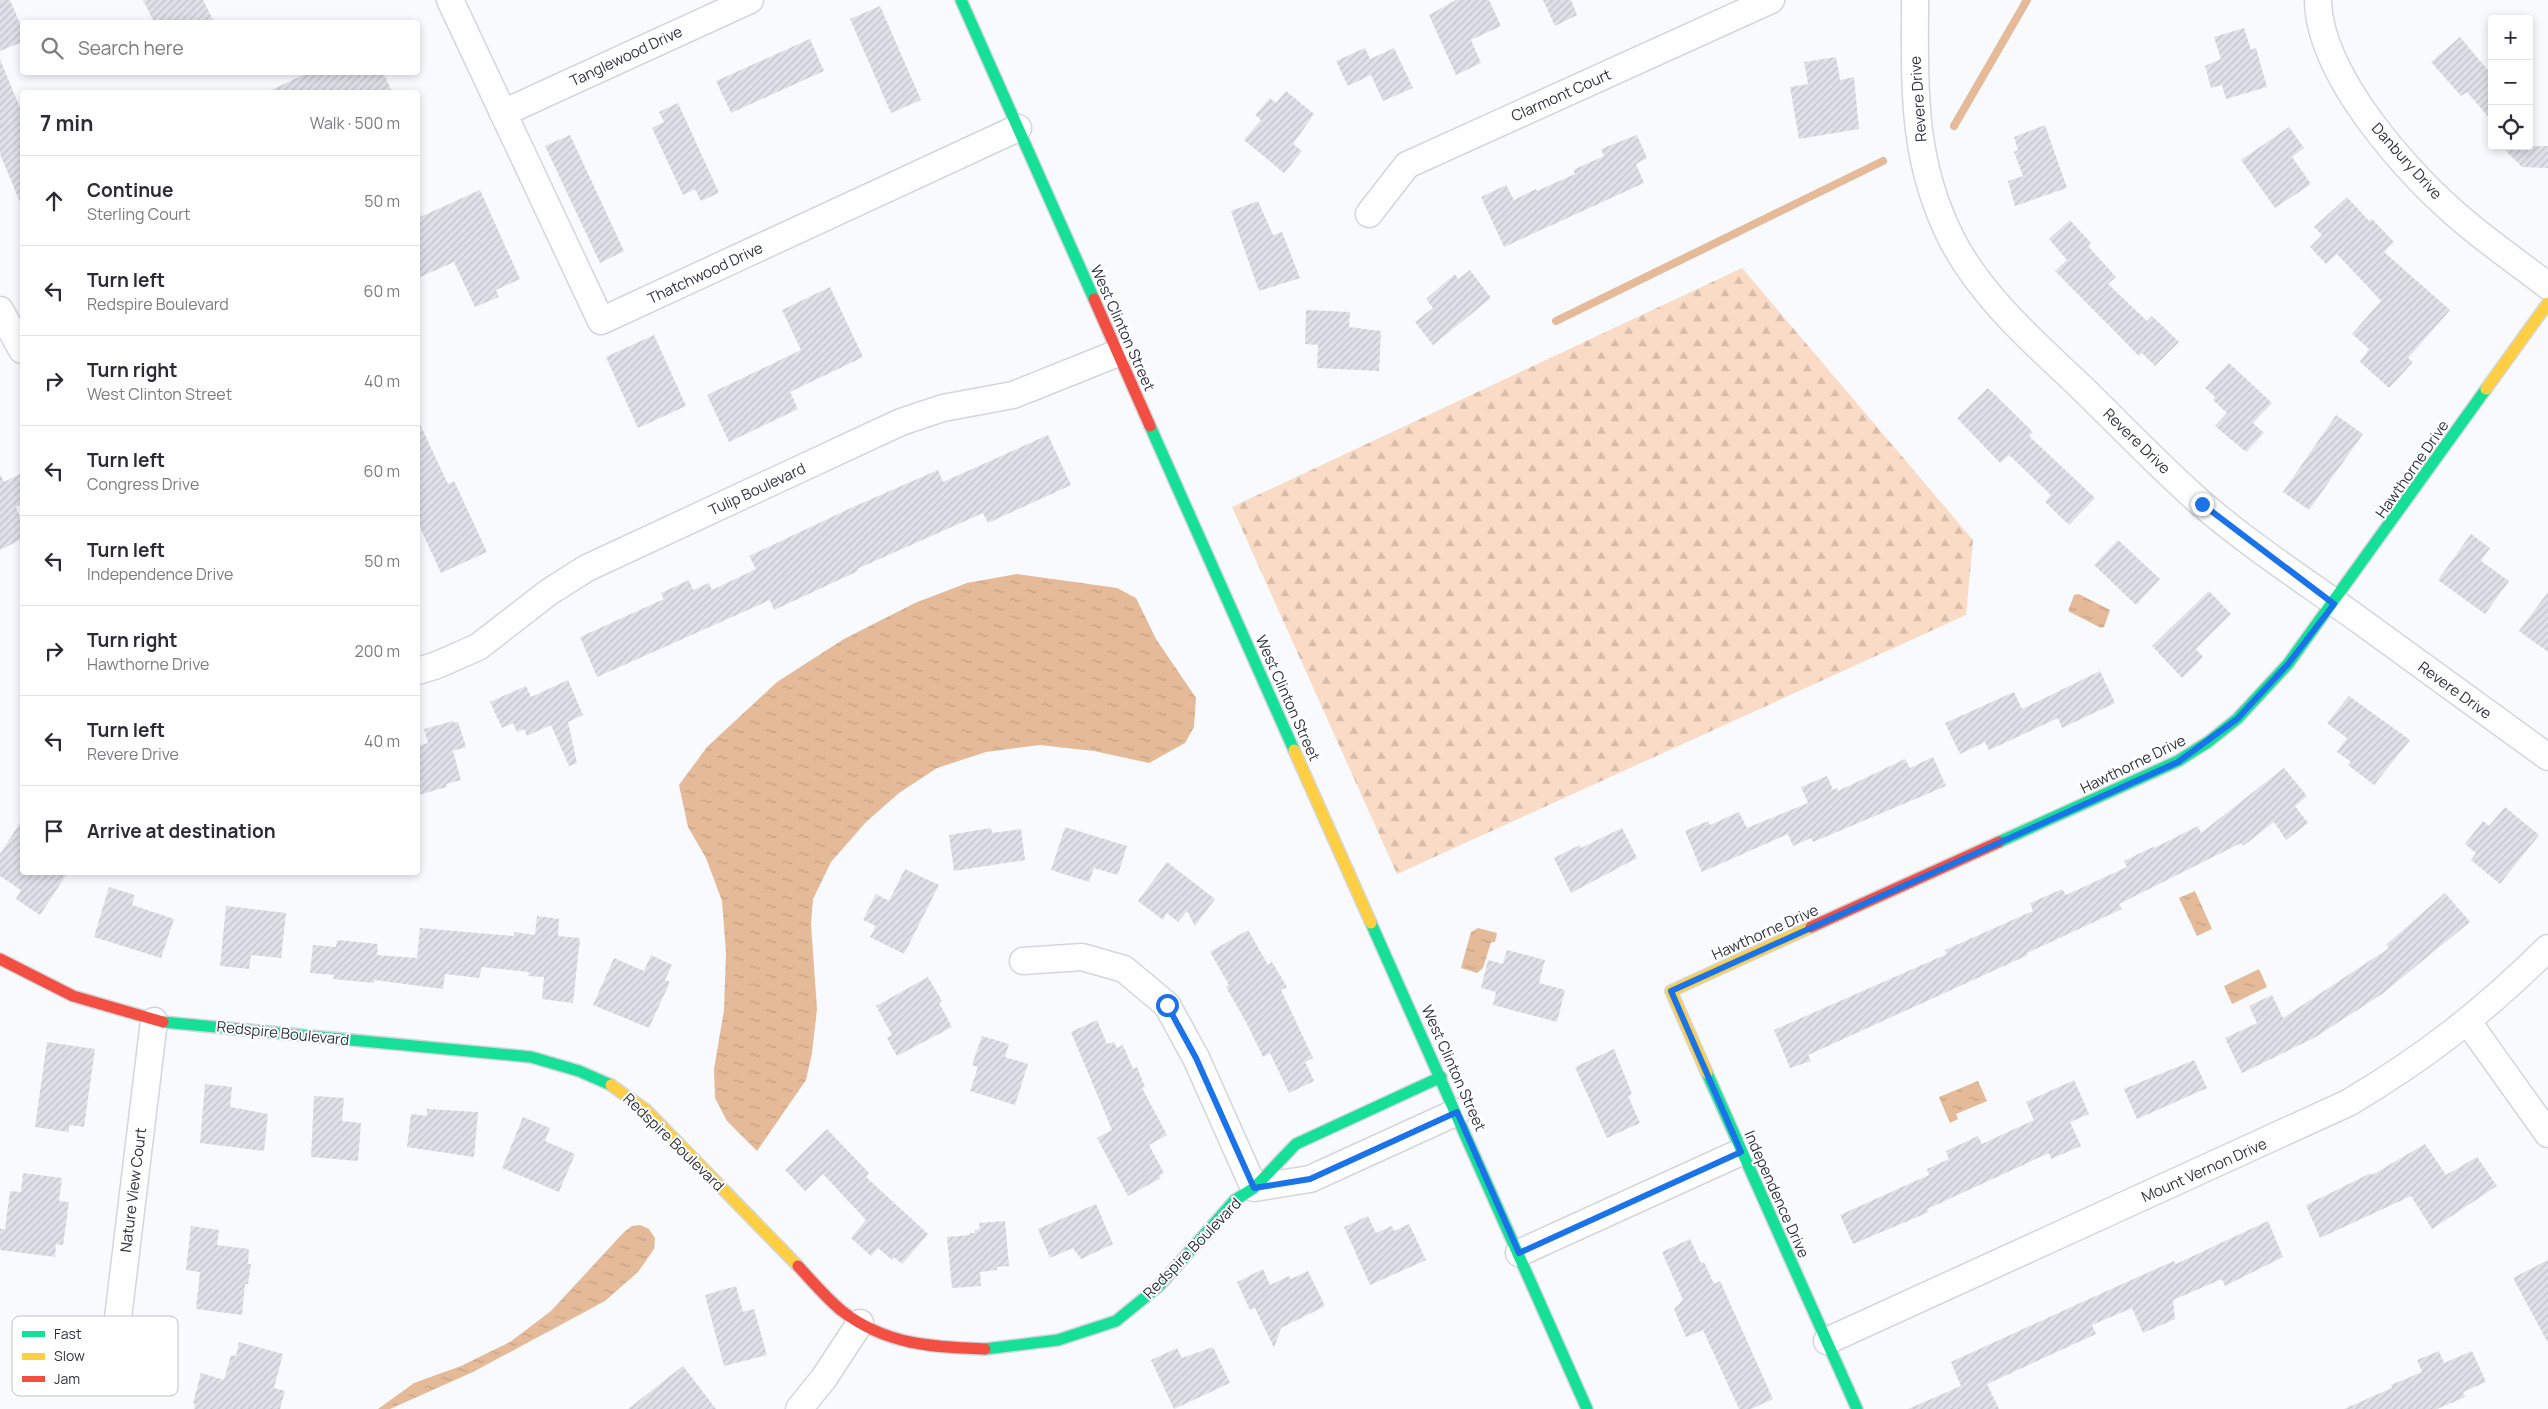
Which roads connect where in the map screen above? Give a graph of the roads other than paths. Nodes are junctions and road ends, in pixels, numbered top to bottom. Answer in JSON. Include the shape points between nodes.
{"nodes":[{"id":1,"x":450,"y":0,"type":"edge"},
{"id":2,"x":750,"y":0,"type":"edge"},
{"id":3,"x":962,"y":0,"type":"edge"},
{"id":4,"x":1771,"y":0,"type":"edge"},
{"id":5,"x":1915,"y":0,"type":"edge"},
{"id":6,"x":2318,"y":0,"type":"edge"},
{"id":7,"x":503,"y":113,"type":"junction"},
{"id":8,"x":1018,"y":128,"type":"junction"},
{"id":9,"x":1369,"y":214,"type":"dead end"},
{"id":10,"x":2548,"y":286,"type":"edge"},
{"id":11,"x":2548,"y":303,"type":"edge"},
{"id":12,"x":0,"y":310,"type":"edge"},
{"id":13,"x":20,"y":346,"type":"edge"},
{"id":14,"x":1118,"y":353,"type":"junction"},
{"id":15,"x":2334,"y":604,"type":"junction"},
{"id":16,"x":420,"y":670,"type":"edge"},
{"id":17,"x":2548,"y":757,"type":"edge"},
{"id":18,"x":2548,"y":948,"type":"edge"},
{"id":19,"x":0,"y":958,"type":"edge"},
{"id":20,"x":1023,"y":961,"type":"dead end"},
{"id":21,"x":1671,"y":991,"type":"joint"},
{"id":22,"x":154,"y":1021,"type":"junction"},
{"id":23,"x":2468,"y":1022,"type":"junction"},
{"id":24,"x":1441,"y":1077,"type":"junction"},
{"id":25,"x":1457,"y":1112,"type":"junction"},
{"id":26,"x":2548,"y":1134,"type":"edge"},
{"id":27,"x":1741,"y":1152,"type":"junction"},
{"id":28,"x":1254,"y":1188,"type":"junction"},
{"id":29,"x":1519,"y":1253,"type":"junction"},
{"id":30,"x":118,"y":1316,"type":"edge"},
{"id":31,"x":860,"y":1323,"type":"junction"},
{"id":32,"x":1827,"y":1341,"type":"junction"},
{"id":33,"x":799,"y":1409,"type":"edge"},
{"id":34,"x":1587,"y":1409,"type":"edge"},
{"id":35,"x":1857,"y":1409,"type":"edge"}],
"edges":[{"from":1,"to":7,"type":"street"},
{"from":2,"to":7,"type":"street","name":"Tanglewood Drive"},
{"from":3,"to":8,"type":"street","name":"West Clinton Street"},
{"from":4,"to":9,"type":"street","name":"Clarmont Court","via":[[1407,165]]},
{"from":5,"to":15,"type":"street","name":"Revere Drive","via":[[1913,72],[1922,154],[1952,239],[1977,280],[2029,337],[2202,504]]},
{"from":6,"to":10,"type":"street","name":"Danbury Drive","via":[[2326,48],[2378,131],[2418,178],[2465,223]]},
{"from":7,"to":8,"type":"street","name":"Thatchwood Drive","via":[[601,321]]},
{"from":8,"to":14,"type":"street","name":"West Clinton Street"},
{"from":11,"to":15,"type":"street","name":"Hawthorne Drive"},
{"from":12,"to":13,"type":"street"},
{"from":14,"to":16,"type":"street","name":"Tulip Boulevard","via":[[1013,395],[944,408],[901,422],[587,568],[549,592],[478,647]]},
{"from":14,"to":24,"type":"street","name":"West Clinton Street"},
{"from":15,"to":17,"type":"street","name":"Revere Drive"},
{"from":15,"to":21,"type":"street","name":"Hawthorne Drive","via":[[2288,664],[2237,719],[2178,762]]},
{"from":18,"to":23,"type":"street","name":"Mount Vernon Drive"},
{"from":19,"to":22,"type":"street","name":"Redspire Boulevard","via":[[73,996]]},
{"from":20,"to":28,"type":"street","via":[[1082,957],[1124,969],[1167,1005],[1196,1058]]},
{"from":21,"to":27,"type":"street","name":"Independence Drive"},
{"from":22,"to":30,"type":"street","name":"Nature View Court"},
{"from":22,"to":31,"type":"street","name":"Redspire Boulevard","via":[[531,1058],[582,1070],[614,1085],[646,1110],[840,1310]]},
{"from":23,"to":26,"type":"street"},
{"from":23,"to":32,"type":"street","name":"Mount Vernon Drive","via":[[2385,1081],[2310,1122]]},
{"from":24,"to":25,"type":"street","name":"West Clinton Street"},
{"from":24,"to":28,"type":"street","name":"Redspire Boulevard","via":[[1296,1144]]},
{"from":25,"to":28,"type":"street","name":"Redspire Boulevard","via":[[1310,1179]]},
{"from":25,"to":29,"type":"street","name":"West Clinton Street"},
{"from":27,"to":29,"type":"street"},
{"from":27,"to":32,"type":"street","name":"Independence Drive"},
{"from":28,"to":31,"type":"street","name":"Redspire Boulevard","via":[[1235,1200],[1160,1286],[1116,1321],[1086,1332],[1058,1340],[993,1349],[931,1347],[892,1339]]},
{"from":29,"to":34,"type":"street","name":"West Clinton Street"},
{"from":31,"to":33,"type":"street"},
{"from":32,"to":35,"type":"street","name":"Independence Drive"}]}
